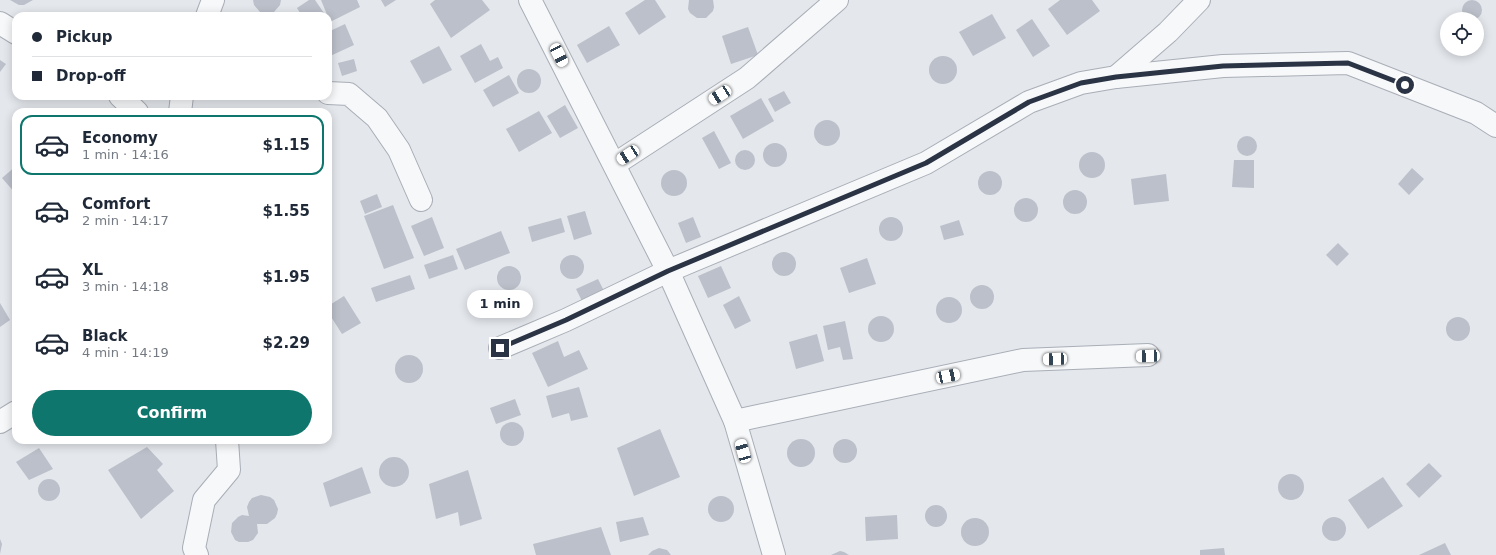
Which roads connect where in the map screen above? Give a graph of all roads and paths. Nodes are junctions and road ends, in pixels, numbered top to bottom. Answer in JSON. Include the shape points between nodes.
{"nodes":[{"id":1,"x":214,"y":0,"type":"edge"},
{"id":2,"x":530,"y":0,"type":"edge"},
{"id":3,"x":837,"y":0,"type":"edge"},
{"id":4,"x":1199,"y":0,"type":"edge"},
{"id":5,"x":209,"y":12,"type":"edge"},
{"id":6,"x":0,"y":23,"type":"edge"},
{"id":7,"x":12,"y":30,"type":"edge"},
{"id":8,"x":1116,"y":77,"type":"junction"},
{"id":9,"x":332,"y":93,"type":"edge"},
{"id":10,"x":124,"y":100,"type":"edge"},
{"id":11,"x":133,"y":108,"type":"edge"},
{"id":12,"x":1496,"y":126,"type":"edge"},
{"id":13,"x":615,"y":164,"type":"junction"},
{"id":14,"x":422,"y":200,"type":"dead end"},
{"id":15,"x":668,"y":271,"type":"junction"},
{"id":16,"x":500,"y":348,"type":"dead end"},
{"id":17,"x":1148,"y":356,"type":"dead end"},
{"id":18,"x":12,"y":414,"type":"edge"},
{"id":19,"x":735,"y":421,"type":"junction"},
{"id":20,"x":0,"y":422,"type":"edge"},
{"id":21,"x":227,"y":444,"type":"edge"},
{"id":22,"x":197,"y":555,"type":"edge"},
{"id":23,"x":774,"y":555,"type":"edge"}],
"edges":[{"from":1,"to":5,"type":"street"},
{"from":2,"to":13,"type":"street"},
{"from":3,"to":13,"type":"street","via":[[747,78]]},
{"from":4,"to":8,"type":"street","via":[[1168,32]]},
{"from":6,"to":7,"type":"street"},
{"from":8,"to":12,"type":"street","via":[[1223,66],[1348,63],[1476,113]]},
{"from":8,"to":15,"type":"street","via":[[1081,83],[1029,102],[926,163]]},
{"from":9,"to":14,"type":"street","via":[[349,94],[377,118],[399,150]]},
{"from":10,"to":11,"type":"street"},
{"from":13,"to":15,"type":"street"},
{"from":15,"to":16,"type":"street","via":[[566,320]]},
{"from":15,"to":19,"type":"street"},
{"from":17,"to":19,"type":"street","via":[[1024,360]]},
{"from":18,"to":20,"type":"street"},
{"from":19,"to":23,"type":"street"},
{"from":21,"to":22,"type":"street","via":[[229,470],[204,500],[194,548]]}]}
